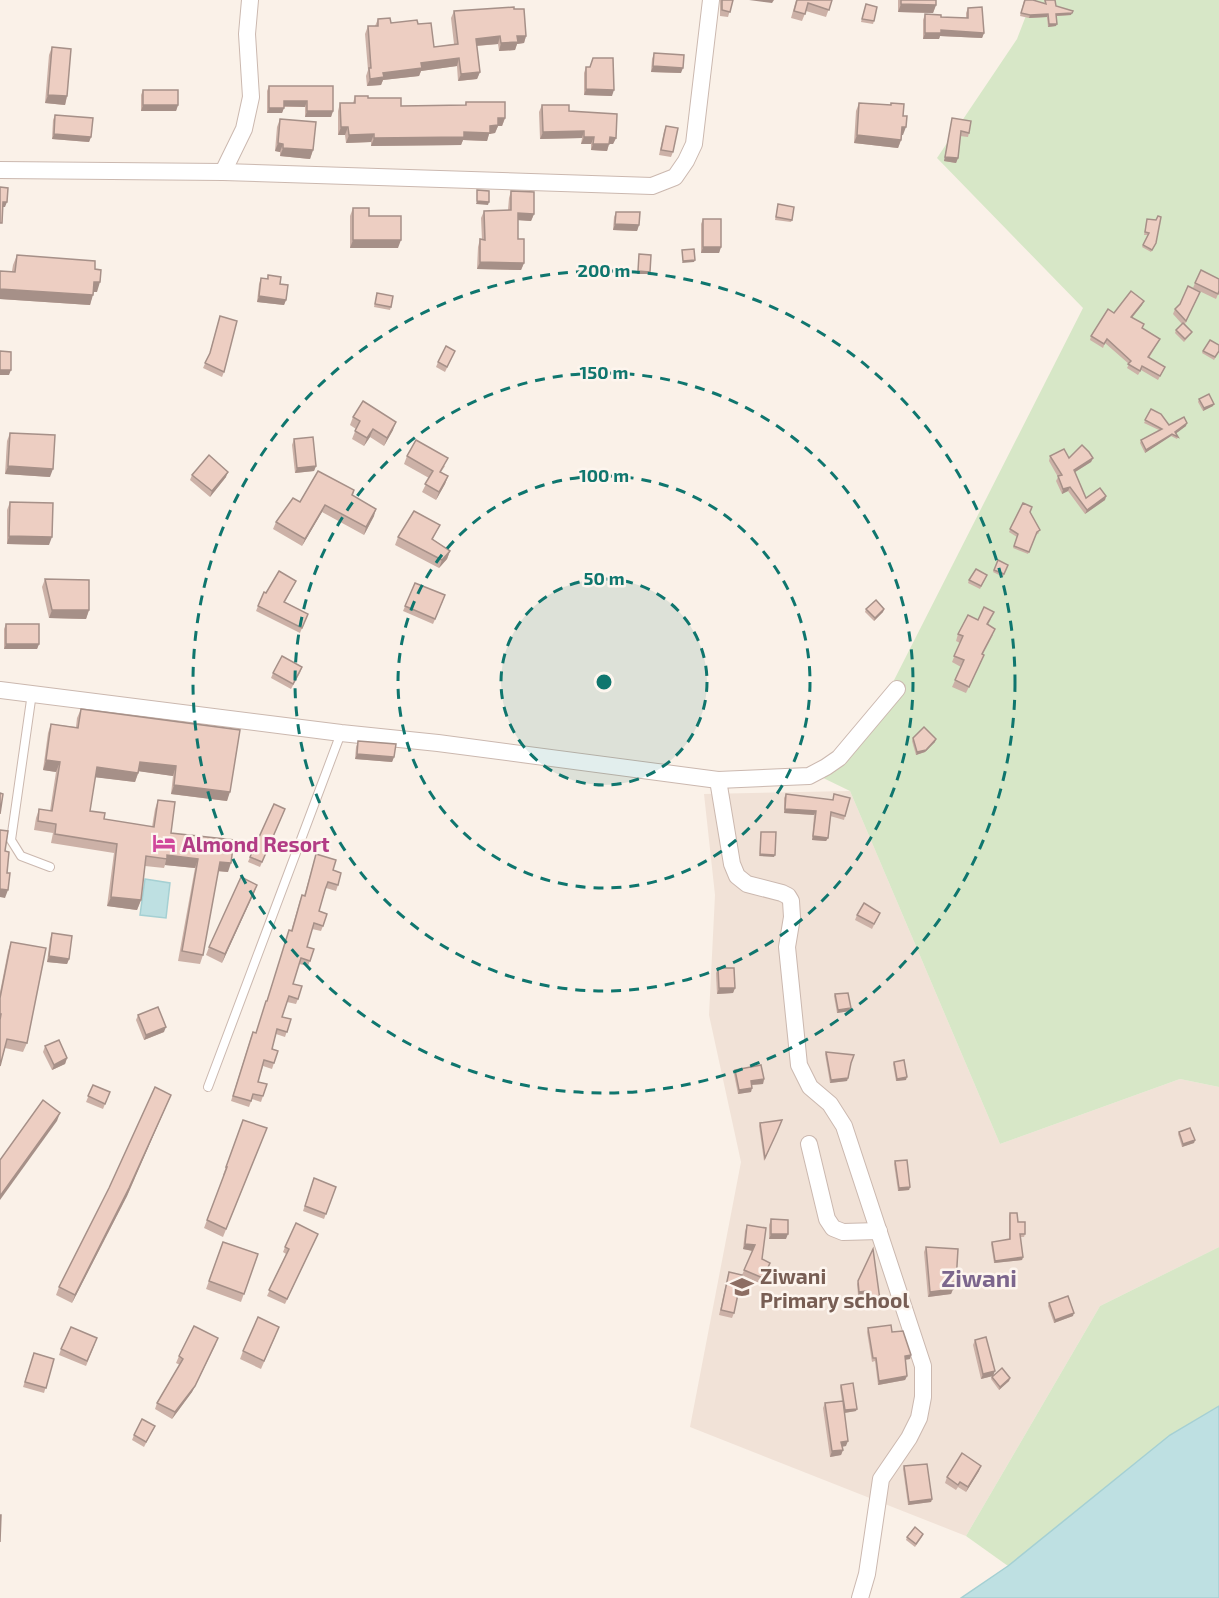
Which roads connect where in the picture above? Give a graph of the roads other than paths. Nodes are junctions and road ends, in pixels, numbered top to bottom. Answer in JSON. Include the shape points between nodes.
{"nodes":[{"id":1,"x":250,"y":0,"type":"edge"},
{"id":2,"x":711,"y":0,"type":"edge"},
{"id":3,"x":0,"y":170,"type":"edge"},
{"id":4,"x":223,"y":172,"type":"junction"},
{"id":5,"x":897,"y":689,"type":"dead end"},
{"id":6,"x":0,"y":690,"type":"edge"},
{"id":7,"x":32,"y":693,"type":"junction"},
{"id":8,"x":341,"y":733,"type":"junction"},
{"id":9,"x":718,"y":780,"type":"junction"},
{"id":10,"x":50,"y":867,"type":"dead end"},
{"id":11,"x":208,"y":1087,"type":"dead end"},
{"id":12,"x":809,"y":1144,"type":"dead end"},
{"id":13,"x":879,"y":1231,"type":"junction"},
{"id":14,"x":860,"y":1598,"type":"edge"}],
"edges":[{"from":1,"to":4,"type":"street","via":[[250,97],[244,129]]},
{"from":2,"to":4,"type":"street","via":[[694,144],[675,177],[652,186]]},
{"from":3,"to":4,"type":"street"},
{"from":5,"to":9,"type":"street","via":[[839,758],[809,776]]},
{"from":6,"to":7,"type":"street"},
{"from":7,"to":8,"type":"street"},
{"from":7,"to":10,"type":"lane","via":[[11,840],[21,856]]},
{"from":8,"to":9,"type":"street","via":[[438,742]]},
{"from":8,"to":11,"type":"lane"},
{"from":9,"to":13,"type":"street","via":[[737,876],[747,884],[782,893],[791,901],[787,947],[799,1065],[810,1087],[830,1104],[844,1126]]},
{"from":12,"to":13,"type":"street","via":[[832,1228],[843,1232]]},
{"from":13,"to":14,"type":"street","via":[[923,1366],[923,1397],[919,1418],[909,1438],[881,1479]]}]}
